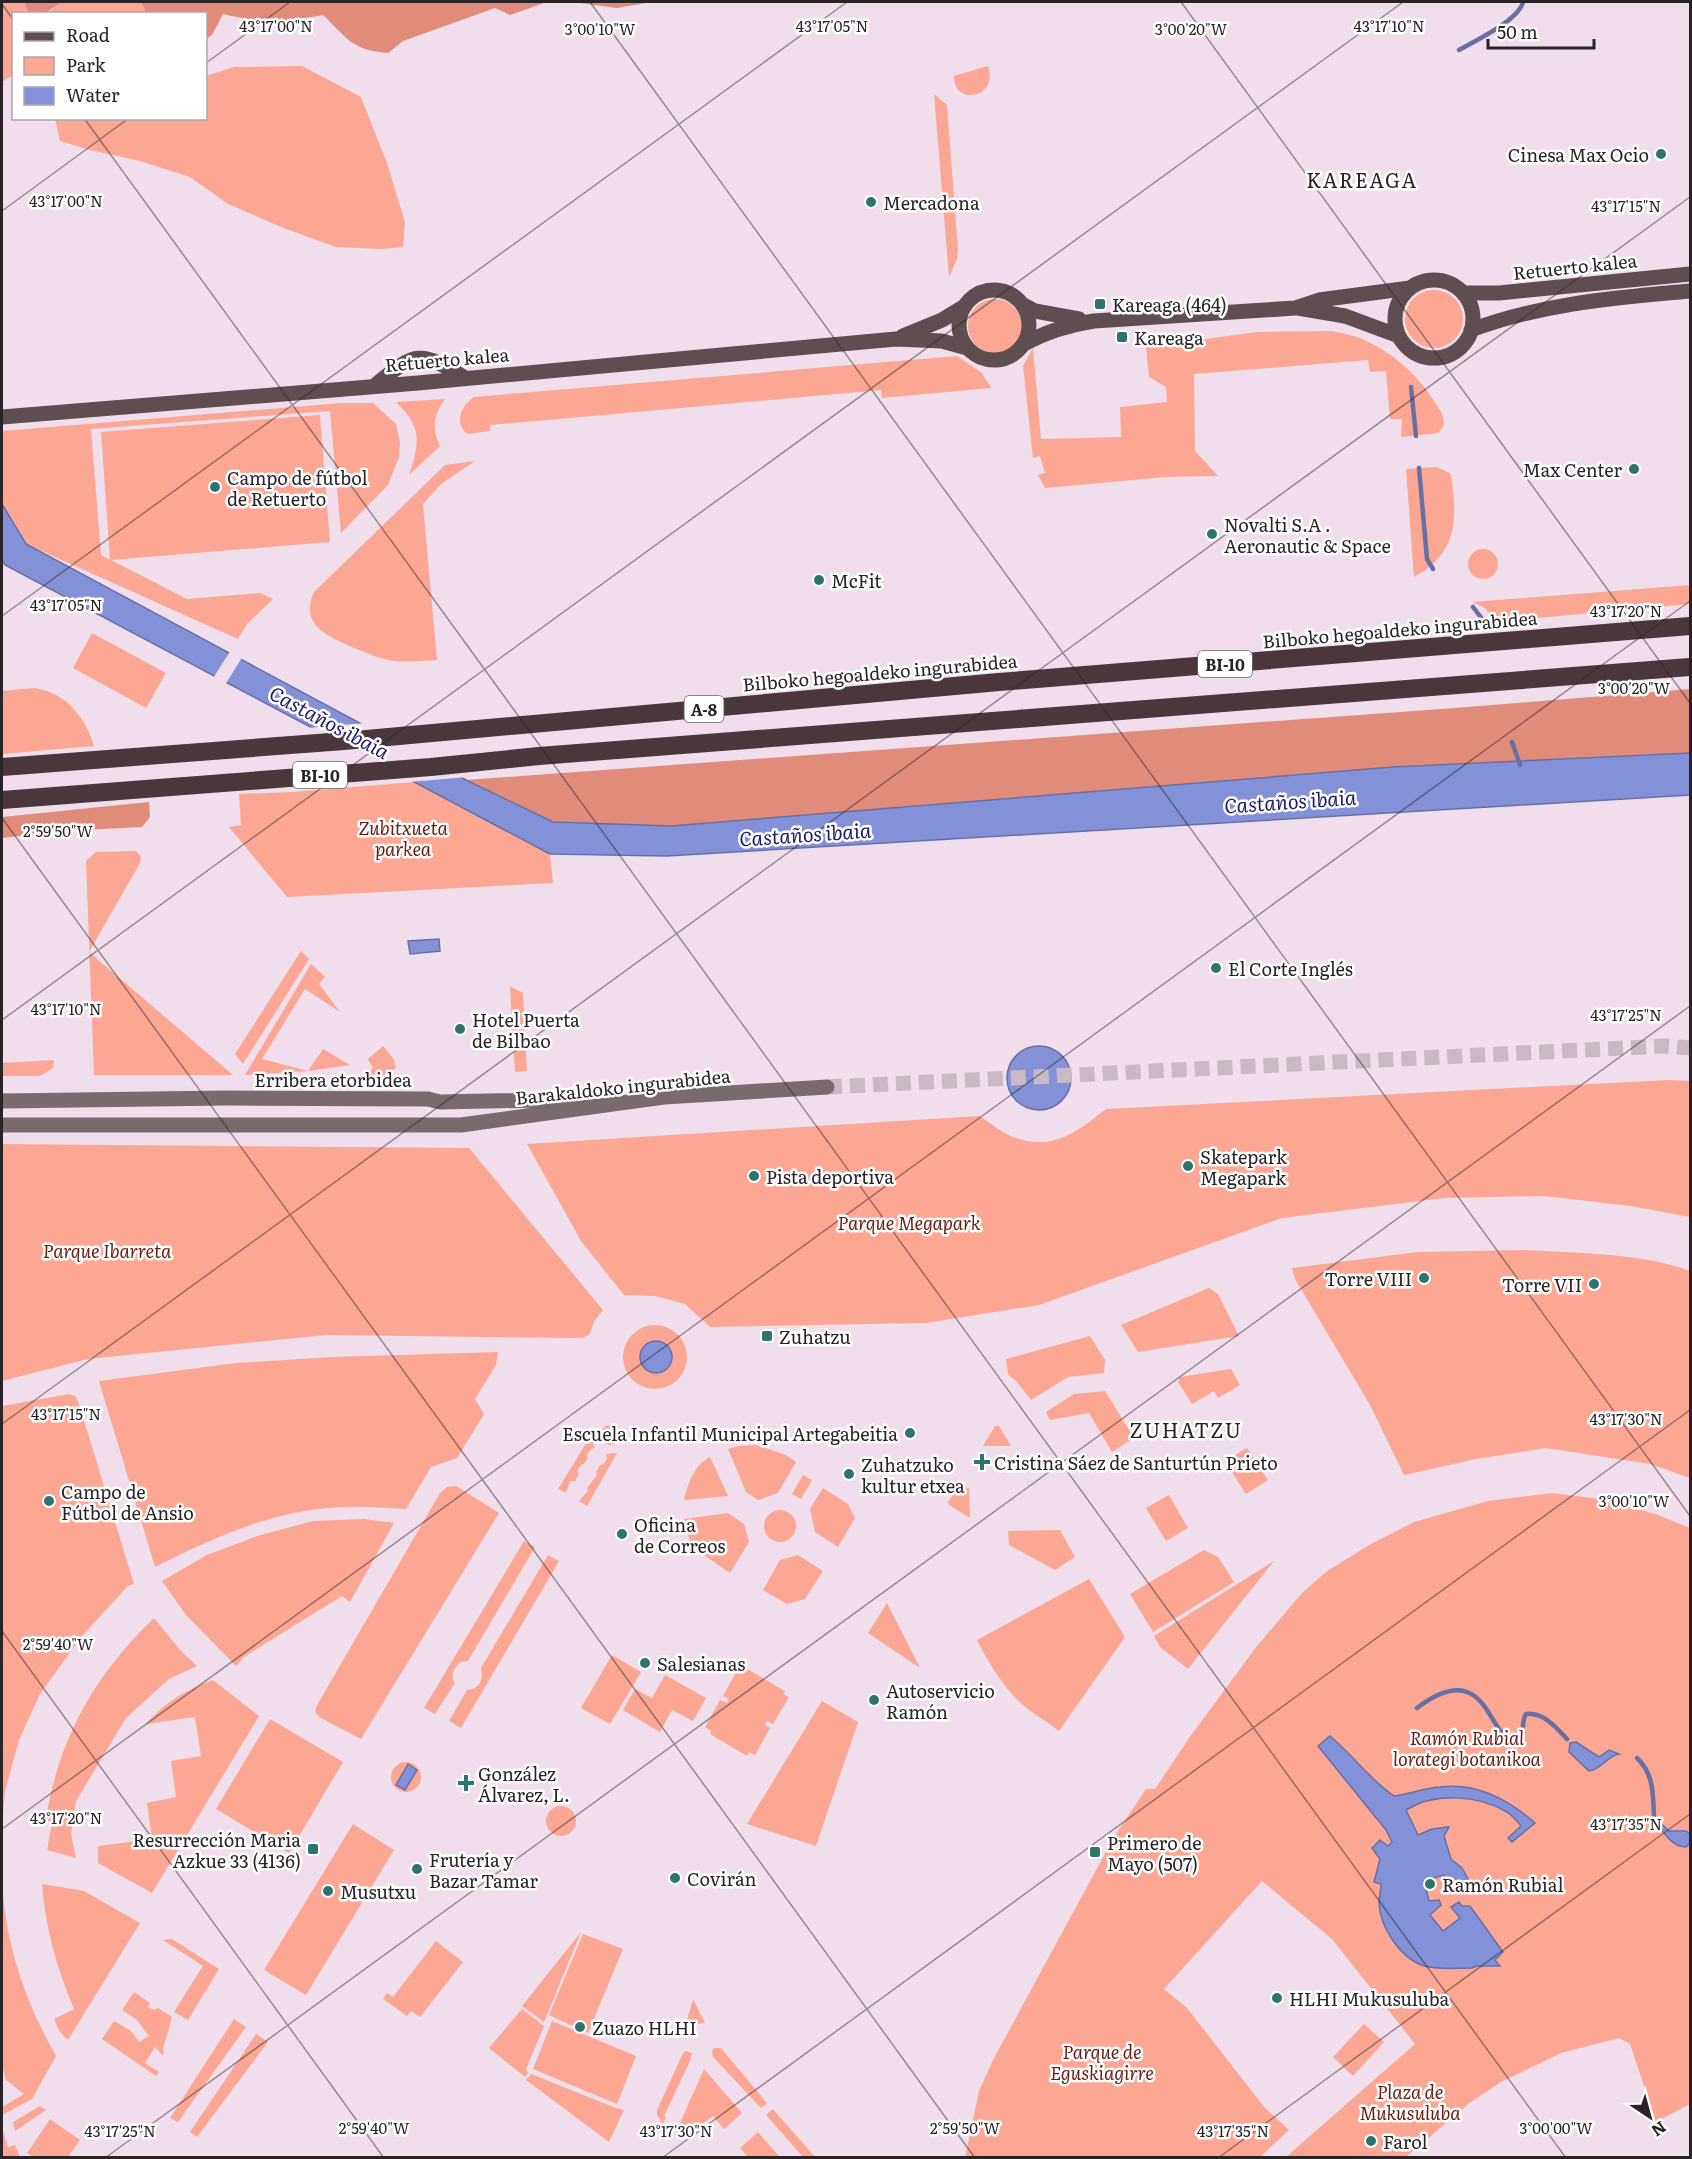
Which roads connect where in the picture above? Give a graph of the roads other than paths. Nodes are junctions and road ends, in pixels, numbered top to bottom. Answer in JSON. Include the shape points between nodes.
{"nodes":[{"id":1,"x":1690,"y":274,"type":"edge"},
{"id":2,"x":1410,"y":288,"type":"junction"},
{"id":3,"x":1690,"y":291,"type":"edge"},
{"id":4,"x":1463,"y":293,"type":"junction"},
{"id":5,"x":1022,"y":303,"type":"junction"},
{"id":6,"x":965,"y":306,"type":"junction"},
{"id":7,"x":1295,"y":308,"type":"junction"},
{"id":8,"x":1094,"y":321,"type":"junction"},
{"id":9,"x":1471,"y":330,"type":"junction"},
{"id":10,"x":1399,"y":336,"type":"junction"},
{"id":11,"x":896,"y":339,"type":"junction"},
{"id":12,"x":1024,"y":344,"type":"junction"},
{"id":13,"x":967,"y":348,"type":"junction"},
{"id":14,"x":465,"y":378,"type":"junction"},
{"id":15,"x":374,"y":386,"type":"junction"},
{"id":16,"x":2,"y":417,"type":"edge"},
{"id":17,"x":1690,"y":626,"type":"edge"},
{"id":18,"x":1690,"y":667,"type":"edge"},
{"id":19,"x":759,"y":705,"type":"joint"},
{"id":20,"x":648,"y":714,"type":"joint"},
{"id":21,"x":2,"y":766,"type":"edge"},
{"id":22,"x":2,"y":800,"type":"edge"},
{"id":23,"x":827,"y":1087,"type":"tunnel mouth"},
{"id":24,"x":664,"y":1097,"type":"junction"},
{"id":25,"x":2,"y":1101,"type":"edge"},
{"id":26,"x":2,"y":1125,"type":"edge"}],
"edges":[{"from":1,"to":4,"type":"main road","name":"Retuerto kalea","via":[[1499,293]]},
{"from":2,"to":4,"type":"main road","via":[[1439,280]]},
{"from":2,"to":7,"type":"main road","via":[[1319,300]]},
{"from":2,"to":10,"type":"main road","via":[[1396,310]]},
{"from":3,"to":9,"type":"main road","name":"Retuerto kalea","via":[[1536,310]]},
{"from":4,"to":9,"type":"main road","via":[[1473,317]]},
{"from":5,"to":6,"type":"main road","via":[[994,290],[982,292]]},
{"from":5,"to":8,"type":"main road","via":[[1035,310]]},
{"from":5,"to":12,"type":"main road","via":[[1030,324]]},
{"from":6,"to":11,"type":"main road","name":"Retuerto kalea"},
{"from":6,"to":13,"type":"main road","via":[[959,327]]},
{"from":7,"to":8,"type":"main road"},
{"from":7,"to":10,"type":"main road","via":[[1345,316]]},
{"from":8,"to":12,"type":"main road","via":[[1059,327]]},
{"from":9,"to":10,"type":"main road","via":[[1460,348],[1437,358],[1414,353]]},
{"from":11,"to":13,"type":"main road","name":"Retuerto kalea","via":[[942,341]]},
{"from":11,"to":14,"type":"main road","name":"Retuerto kalea"},
{"from":12,"to":13,"type":"main road","via":[[1010,357],[998,360],[984,359]]},
{"from":14,"to":15,"type":"main road","name":"Retuerto kalea"},
{"from":14,"to":15,"type":"main road","via":[[440,362],[419,356],[400,364]]},
{"from":15,"to":16,"type":"main road","name":"Retuerto kalea"},
{"from":17,"to":19,"type":"highway","name":"Bilboko hegoaldeko ingurabidea","number":"BI-10"},
{"from":18,"to":22,"type":"highway","number":"BI-10"},
{"from":19,"to":20,"type":"highway","name":"Bilboko hegoaldeko ingurabidea","number":"A-8"},
{"from":20,"to":21,"type":"highway","name":"Bilboko hegoaldeko ingurabidea","number":"BI-10"},
{"from":23,"to":24,"type":"main road","name":"Barakaldoko ingurabidea"},
{"from":24,"to":25,"type":"main road","name":"Erribera etorbidea","via":[[440,1102],[227,1098]]},
{"from":24,"to":26,"type":"main road","name":"Barakaldoko ingurabidea","via":[[461,1125]]}]}
